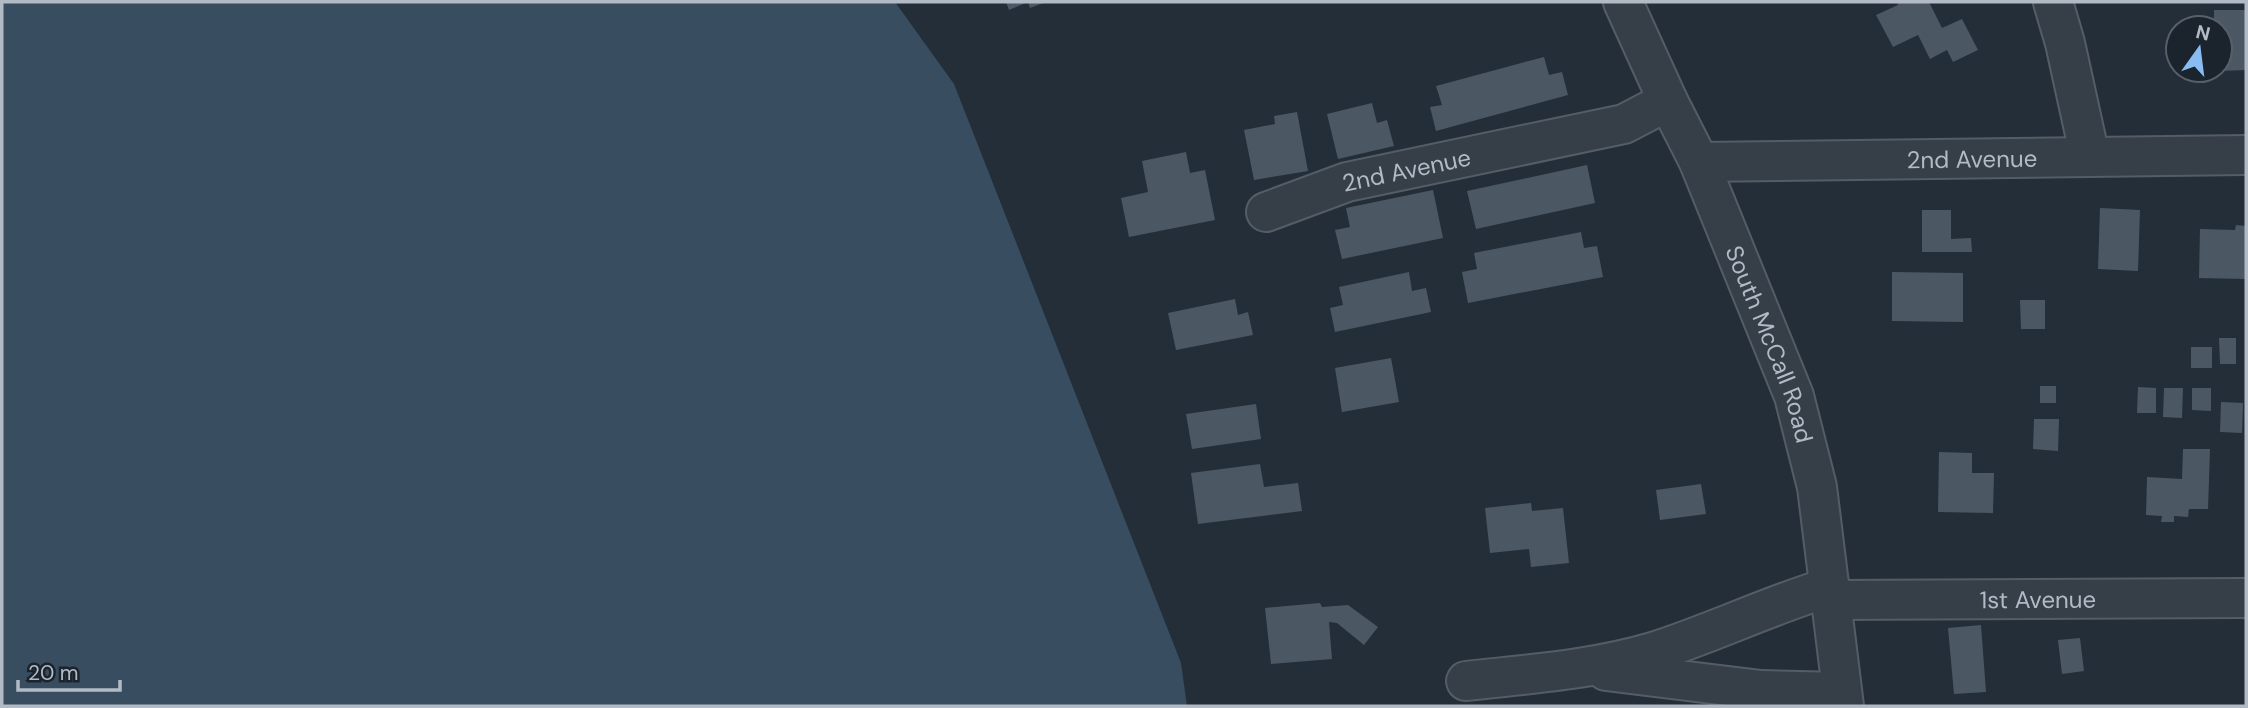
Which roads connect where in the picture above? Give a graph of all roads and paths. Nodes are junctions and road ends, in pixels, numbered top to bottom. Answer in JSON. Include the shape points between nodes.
{"nodes":[{"id":1,"x":1623,"y":2,"type":"edge"},
{"id":2,"x":2053,"y":2,"type":"edge"},
{"id":3,"x":1668,"y":101,"type":"junction"},
{"id":4,"x":2246,"y":155,"type":"edge"},
{"id":5,"x":2090,"y":157,"type":"junction"},
{"id":6,"x":1699,"y":162,"type":"junction"},
{"id":7,"x":1266,"y":212,"type":"dead end"},
{"id":8,"x":1831,"y":593,"type":"junction"},
{"id":9,"x":2246,"y":598,"type":"edge"},
{"id":10,"x":1586,"y":668,"type":"junction"},
{"id":11,"x":1466,"y":681,"type":"dead end"},
{"id":12,"x":1843,"y":699,"type":"edge"}],
"edges":[{"from":1,"to":3,"type":"street","name":"South McCall Road"},
{"from":2,"to":5,"type":"street"},
{"from":3,"to":6,"type":"street","name":"South McCall Road"},
{"from":3,"to":7,"type":"street","name":"2nd Avenue","via":[[1624,124],[1347,182]]},
{"from":4,"to":5,"type":"street","name":"2nd Avenue"},
{"from":5,"to":6,"type":"street","name":"2nd Avenue"},
{"from":6,"to":8,"type":"street","name":"South McCall Road","via":[[1794,396],[1817,488]]},
{"from":8,"to":9,"type":"street","name":"1st Avenue"},
{"from":8,"to":10,"type":"street","name":"1st Avenue","via":[[1787,600],[1652,652]]},
{"from":8,"to":12,"type":"street","name":"South McCall Road"},
{"from":10,"to":11,"type":"street"},
{"from":10,"to":12,"type":"street"}]}
